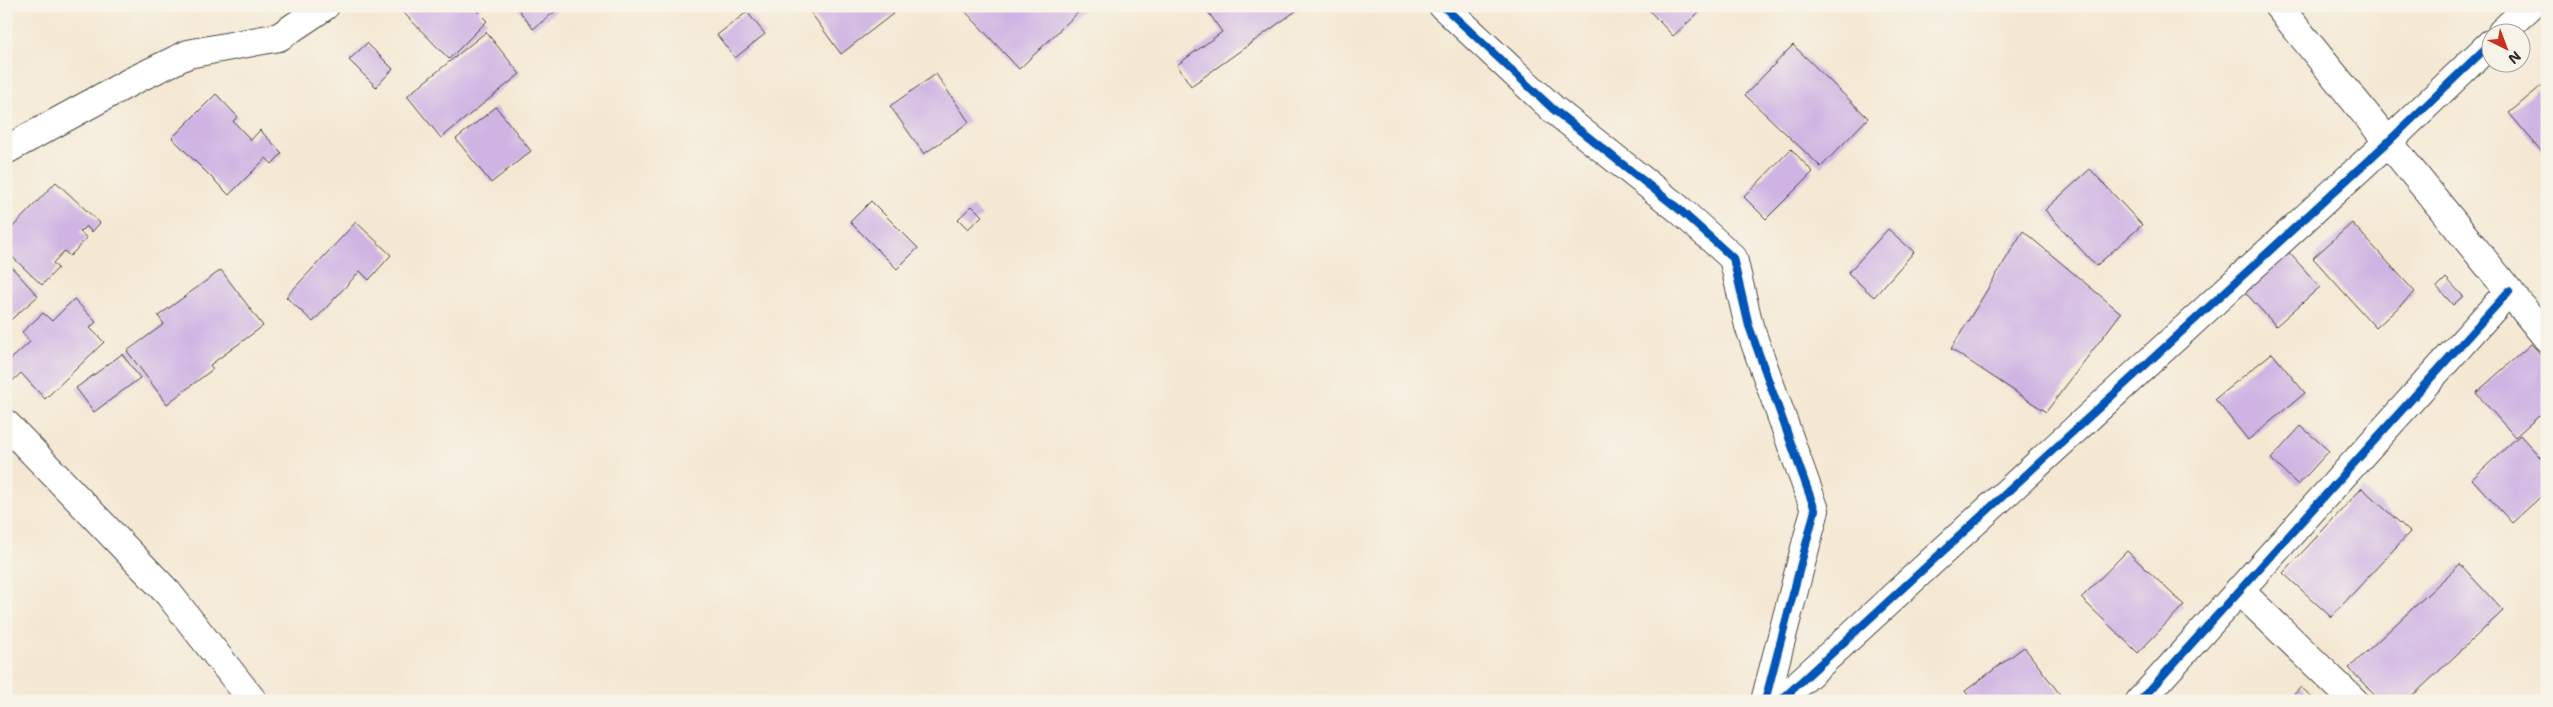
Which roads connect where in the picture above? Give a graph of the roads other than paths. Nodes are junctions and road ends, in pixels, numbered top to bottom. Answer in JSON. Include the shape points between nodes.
{"nodes":[{"id":1,"x":325,"y":6,"type":"edge"},
{"id":2,"x":1443,"y":6,"type":"edge"},
{"id":3,"x":2278,"y":6,"type":"edge"},
{"id":4,"x":2530,"y":6,"type":"edge"},
{"id":5,"x":2513,"y":22,"type":"edge"},
{"id":6,"x":2480,"y":54,"type":"edge"},
{"id":7,"x":2388,"y":142,"type":"junction"},
{"id":8,"x":6,"y":150,"type":"edge"},
{"id":9,"x":2509,"y":291,"type":"junction"},
{"id":10,"x":2547,"y":338,"type":"edge"},
{"id":11,"x":6,"y":424,"type":"edge"},
{"id":12,"x":2239,"y":590,"type":"junction"},
{"id":13,"x":253,"y":701,"type":"edge"},
{"id":14,"x":1765,"y":701,"type":"edge"},
{"id":15,"x":1780,"y":701,"type":"edge"},
{"id":16,"x":2140,"y":701,"type":"edge"},
{"id":17,"x":2354,"y":701,"type":"edge"}],
"edges":[{"from":1,"to":8,"type":"street","via":[[279,37],[188,54]]},
{"from":2,"to":14,"type":"street","via":[[1552,110],[1680,210],[1733,258],[1749,326],[1815,510]]},
{"from":3,"to":7,"type":"street"},
{"from":4,"to":5,"type":"street"},
{"from":6,"to":7,"type":"street"},
{"from":7,"to":9,"type":"street"},
{"from":7,"to":15,"type":"street"},
{"from":9,"to":10,"type":"street"},
{"from":9,"to":12,"type":"street"},
{"from":11,"to":13,"type":"street","via":[[168,593]]},
{"from":12,"to":16,"type":"street"},
{"from":12,"to":17,"type":"street"}]}
